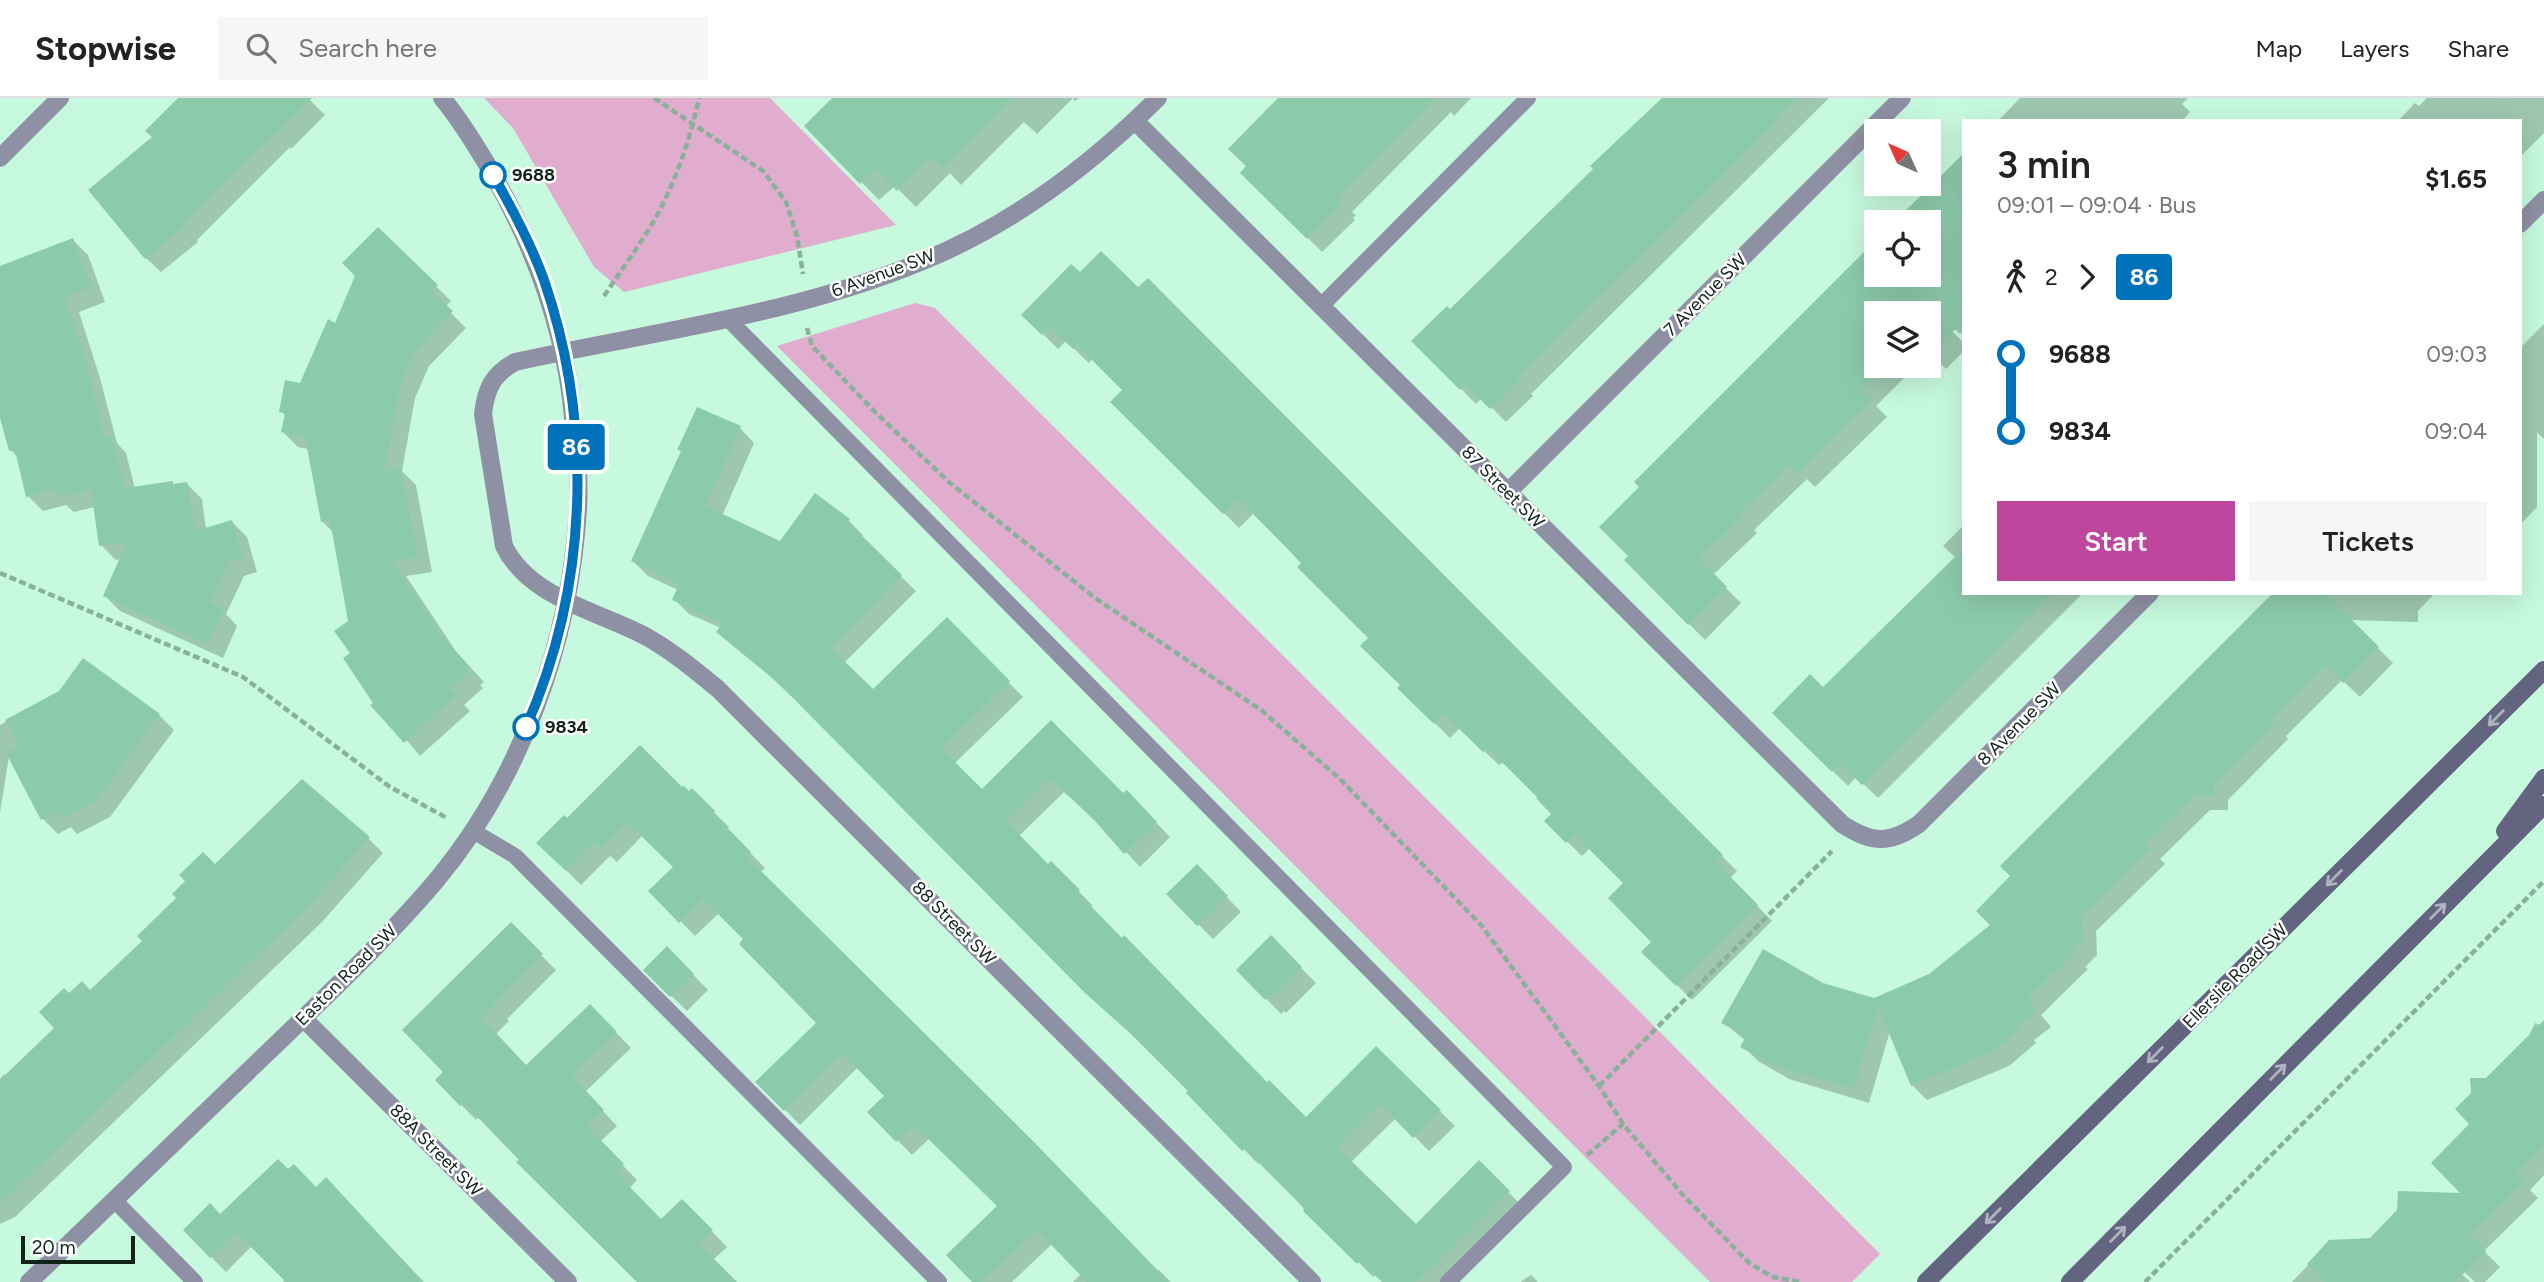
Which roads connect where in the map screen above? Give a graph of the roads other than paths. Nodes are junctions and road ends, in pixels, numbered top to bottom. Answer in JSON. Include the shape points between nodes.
{"nodes":[{"id":1,"x":60,"y":98,"type":"edge"},
{"id":2,"x":442,"y":98,"type":"edge"},
{"id":3,"x":1158,"y":98,"type":"edge"},
{"id":4,"x":1528,"y":98,"type":"edge"},
{"id":5,"x":1902,"y":98,"type":"edge"},
{"id":6,"x":1135,"y":121,"type":"junction"},
{"id":7,"x":0,"y":158,"type":"edge"},
{"id":8,"x":2544,"y":200,"type":"edge"},
{"id":9,"x":2522,"y":222,"type":"edge"},
{"id":10,"x":1321,"y":306,"type":"junction"},
{"id":11,"x":728,"y":319,"type":"junction"},
{"id":12,"x":564,"y":351,"type":"junction"},
{"id":13,"x":1508,"y":492,"type":"junction"},
{"id":14,"x":2148,"y":595,"type":"edge"},
{"id":15,"x":567,"y":601,"type":"junction"},
{"id":16,"x":2544,"y":670,"type":"edge"},
{"id":17,"x":2544,"y":778,"type":"edge"},
{"id":18,"x":2544,"y":805,"type":"edge"},
{"id":19,"x":473,"y":831,"type":"junction"},
{"id":20,"x":1879,"y":840,"type":"joint"},
{"id":21,"x":2474,"y":874,"type":"junction"},
{"id":22,"x":303,"y":1018,"type":"junction"},
{"id":23,"x":114,"y":1200,"type":"junction"},
{"id":24,"x":29,"y":1282,"type":"edge"},
{"id":25,"x":195,"y":1282,"type":"edge"},
{"id":26,"x":568,"y":1282,"type":"edge"},
{"id":27,"x":939,"y":1282,"type":"edge"},
{"id":28,"x":1312,"y":1282,"type":"edge"},
{"id":29,"x":1448,"y":1282,"type":"edge"},
{"id":30,"x":1926,"y":1282,"type":"edge"},
{"id":31,"x":2070,"y":1282,"type":"edge"}],
"edges":[{"from":1,"to":7,"type":"street"},
{"from":2,"to":12,"type":"street","name":"Easton Road SW","via":[[473,140],[529,243]]},
{"from":3,"to":6,"type":"street","name":"6 Avenue SW"},
{"from":4,"to":10,"type":"lane"},
{"from":5,"to":13,"type":"street","name":"7 Avenue SW"},
{"from":6,"to":10,"type":"street","name":"87 Street SW"},
{"from":6,"to":11,"type":"street","name":"6 Avenue SW","via":[[1031,202],[959,245],[873,280]]},
{"from":8,"to":9,"type":"street"},
{"from":10,"to":13,"type":"street","name":"87 Street SW"},
{"from":11,"to":12,"type":"street","name":"6 Avenue SW"},
{"from":11,"to":29,"type":"lane","via":[[1564,1167]]},
{"from":12,"to":15,"type":"street","name":"Easton Road SW","via":[[578,477]]},
{"from":12,"to":15,"type":"street","via":[[506,367],[485,391],[483,414],[503,546],[522,574]]},
{"from":13,"to":20,"type":"street","name":"87 Street SW","via":[[1833,814],[1852,831]]},
{"from":14,"to":20,"type":"street","name":"8 Avenue SW","via":[[1919,824],[1904,834]]},
{"from":15,"to":19,"type":"street","name":"Easton Road SW","via":[[536,707]]},
{"from":15,"to":28,"type":"street","name":"88 Street SW","via":[[669,650],[742,710]]},
{"from":16,"to":30,"type":"main road","name":"Ellerslie Road SW","one_way":true},
{"from":17,"to":21,"type":"main road"},
{"from":18,"to":21,"type":"main road"},
{"from":19,"to":22,"type":"street","name":"Easton Road SW","via":[[394,927]]},
{"from":19,"to":27,"type":"lane","via":[[515,856]]},
{"from":31,"to":21,"type":"main road","one_way":true},
{"from":22,"to":23,"type":"street","name":"Easton Road SW"},
{"from":22,"to":26,"type":"street","name":"88A Street SW"},
{"from":23,"to":24,"type":"street","name":"Easton Road SW"},
{"from":23,"to":25,"type":"lane"}]}
